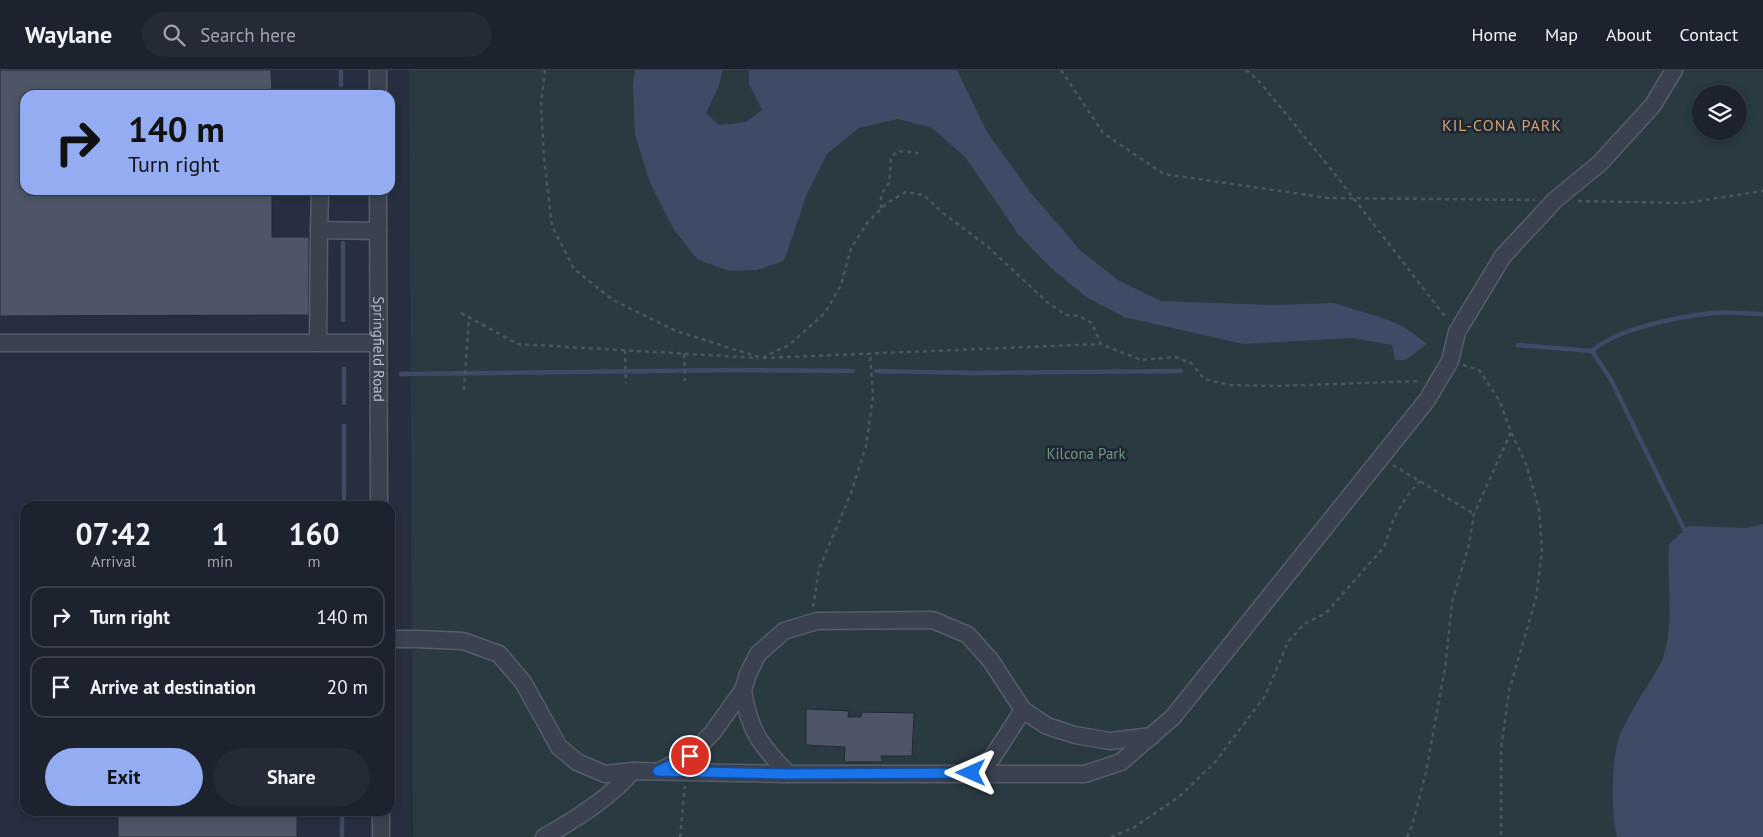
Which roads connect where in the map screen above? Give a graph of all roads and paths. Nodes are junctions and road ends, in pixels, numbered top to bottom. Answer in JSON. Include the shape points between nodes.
{"nodes":[{"id":1,"x":378,"y":70,"type":"edge"},
{"id":2,"x":546,"y":70,"type":"edge"},
{"id":3,"x":1061,"y":70,"type":"edge"},
{"id":4,"x":1246,"y":70,"type":"edge"},
{"id":5,"x":1674,"y":70,"type":"edge"},
{"id":6,"x":378,"y":90,"type":"edge"},
{"id":7,"x":918,"y":153,"type":"dead end"},
{"id":8,"x":1763,"y":191,"type":"edge"},
{"id":9,"x":320,"y":195,"type":"edge"},
{"id":10,"x":378,"y":195,"type":"edge"},
{"id":11,"x":1353,"y":198,"type":"junction"},
{"id":12,"x":1555,"y":200,"type":"junction"},
{"id":13,"x":880,"y":209,"type":"junction"},
{"id":14,"x":319,"y":230,"type":"junction"},
{"id":15,"x":378,"y":231,"type":"junction"},
{"id":16,"x":461,"y":313,"type":"dead end"},
{"id":17,"x":469,"y":317,"type":"junction"},
{"id":18,"x":1457,"y":332,"type":"junction"},
{"id":19,"x":0,"y":343,"type":"edge"},
{"id":20,"x":318,"y":343,"type":"junction"},
{"id":21,"x":378,"y":343,"type":"junction"},
{"id":22,"x":1101,"y":344,"type":"junction"},
{"id":23,"x":625,"y":350,"type":"junction"},
{"id":24,"x":684,"y":354,"type":"junction"},
{"id":25,"x":870,"y":354,"type":"junction"},
{"id":26,"x":762,"y":358,"type":"junction"},
{"id":27,"x":1450,"y":361,"type":"junction"},
{"id":28,"x":1439,"y":380,"type":"junction"},
{"id":29,"x":626,"y":382,"type":"dead end"},
{"id":30,"x":685,"y":382,"type":"dead end"},
{"id":31,"x":464,"y":390,"type":"dead end"},
{"id":32,"x":1511,"y":432,"type":"junction"},
{"id":33,"x":1381,"y":458,"type":"junction"},
{"id":34,"x":1420,"y":481,"type":"junction"},
{"id":35,"x":379,"y":501,"type":"edge"},
{"id":36,"x":1474,"y":514,"type":"junction"},
{"id":37,"x":810,"y":623,"type":"junction"},
{"id":38,"x":395,"y":639,"type":"edge"},
{"id":39,"x":743,"y":690,"type":"junction"},
{"id":40,"x":1022,"y":710,"type":"junction"},
{"id":41,"x":1152,"y":736,"type":"junction"},
{"id":42,"x":633,"y":771,"type":"junction"},
{"id":43,"x":658,"y":771,"type":"junction"},
{"id":44,"x":687,"y":772,"type":"junction"},
{"id":45,"x":971,"y":773,"type":"junction"},
{"id":46,"x":788,"y":774,"type":"junction"},
{"id":47,"x":381,"y":816,"type":"edge"},
{"id":48,"x":381,"y":837,"type":"edge"},
{"id":49,"x":544,"y":837,"type":"edge"},
{"id":50,"x":680,"y":837,"type":"edge"},
{"id":51,"x":1111,"y":837,"type":"edge"},
{"id":52,"x":1407,"y":837,"type":"edge"},
{"id":53,"x":1501,"y":837,"type":"edge"}],
"edges":[{"from":1,"to":6,"type":"street"},
{"from":2,"to":26,"type":"path","via":[[541,105],[552,226],[574,269],[612,300],[676,331]]},
{"from":3,"to":11,"type":"path","via":[[1103,134],[1164,174],[1328,198]]},
{"from":4,"to":11,"type":"path","via":[[1258,80]]},
{"from":5,"to":12,"type":"street","via":[[1653,105],[1600,163]]},
{"from":7,"to":13,"type":"path","via":[[896,151],[891,158],[889,183],[881,194]]},
{"from":8,"to":12,"type":"path","via":[[1685,203]]},
{"from":9,"to":14,"type":"street"},
{"from":10,"to":15,"type":"street","name":"Springfield Road"},
{"from":11,"to":12,"type":"path"},
{"from":11,"to":18,"type":"path"},
{"from":12,"to":18,"type":"street","via":[[1503,256]]},
{"from":13,"to":22,"type":"path","via":[[906,192],[924,195],[943,214],[987,246],[1047,302],[1066,315],[1079,316],[1092,323]]},
{"from":13,"to":26,"type":"path","via":[[851,248],[841,284],[825,313],[789,345]]},
{"from":14,"to":15,"type":"street"},
{"from":14,"to":20,"type":"street"},
{"from":15,"to":21,"type":"street","name":"Springfield Road"},
{"from":16,"to":17,"type":"path"},
{"from":17,"to":23,"type":"path","via":[[518,344]]},
{"from":17,"to":31,"type":"path"},
{"from":18,"to":27,"type":"street"},
{"from":19,"to":20,"type":"street"},
{"from":20,"to":21,"type":"street"},
{"from":21,"to":35,"type":"street","name":"Springfield Road"},
{"from":22,"to":25,"type":"path"},
{"from":22,"to":28,"type":"path","via":[[1141,360],[1175,357],[1191,363],[1204,379],[1229,385]]},
{"from":23,"to":24,"type":"path"},
{"from":23,"to":29,"type":"path"},
{"from":24,"to":26,"type":"path"},
{"from":24,"to":30,"type":"path"},
{"from":25,"to":26,"type":"path"},
{"from":25,"to":37,"type":"path","via":[[873,396],[866,446],[819,569]]},
{"from":27,"to":28,"type":"street"},
{"from":27,"to":32,"type":"path","via":[[1479,370],[1499,400]]},
{"from":28,"to":33,"type":"street"},
{"from":32,"to":36,"type":"path"},
{"from":32,"to":53,"type":"path","via":[[1526,464],[1539,509],[1542,552],[1536,598],[1509,691],[1501,749]]},
{"from":33,"to":34,"type":"path"},
{"from":33,"to":41,"type":"street","via":[[1173,717]]},
{"from":34,"to":36,"type":"path"},
{"from":34,"to":51,"type":"path","via":[[1394,518],[1384,547],[1326,613],[1304,624],[1288,642],[1265,696],[1215,762],[1180,796],[1133,828]]},
{"from":36,"to":52,"type":"path","via":[[1452,603],[1445,668],[1426,772]]},
{"from":37,"to":39,"type":"street","via":[[784,630],[758,654]]},
{"from":37,"to":40,"type":"street","via":[[817,620],[933,620],[968,635],[991,661]]},
{"from":38,"to":42,"type":"street","via":[[463,641],[500,654],[523,682],[559,747],[577,762],[605,774]]},
{"from":39,"to":43,"type":"street","via":[[713,732],[690,756]]},
{"from":39,"to":46,"type":"street","via":[[746,712],[754,733]]},
{"from":40,"to":41,"type":"street","via":[[1047,726],[1075,735],[1110,741]]},
{"from":40,"to":45,"type":"street","via":[[992,758]]},
{"from":41,"to":45,"type":"street","via":[[1121,762],[1085,774]]},
{"from":42,"to":43,"type":"street"},
{"from":42,"to":49,"type":"street","via":[[616,790]]},
{"from":43,"to":44,"type":"street"},
{"from":44,"to":46,"type":"street"},
{"from":44,"to":50,"type":"path"},
{"from":45,"to":46,"type":"street"},
{"from":47,"to":48,"type":"street"}]}
